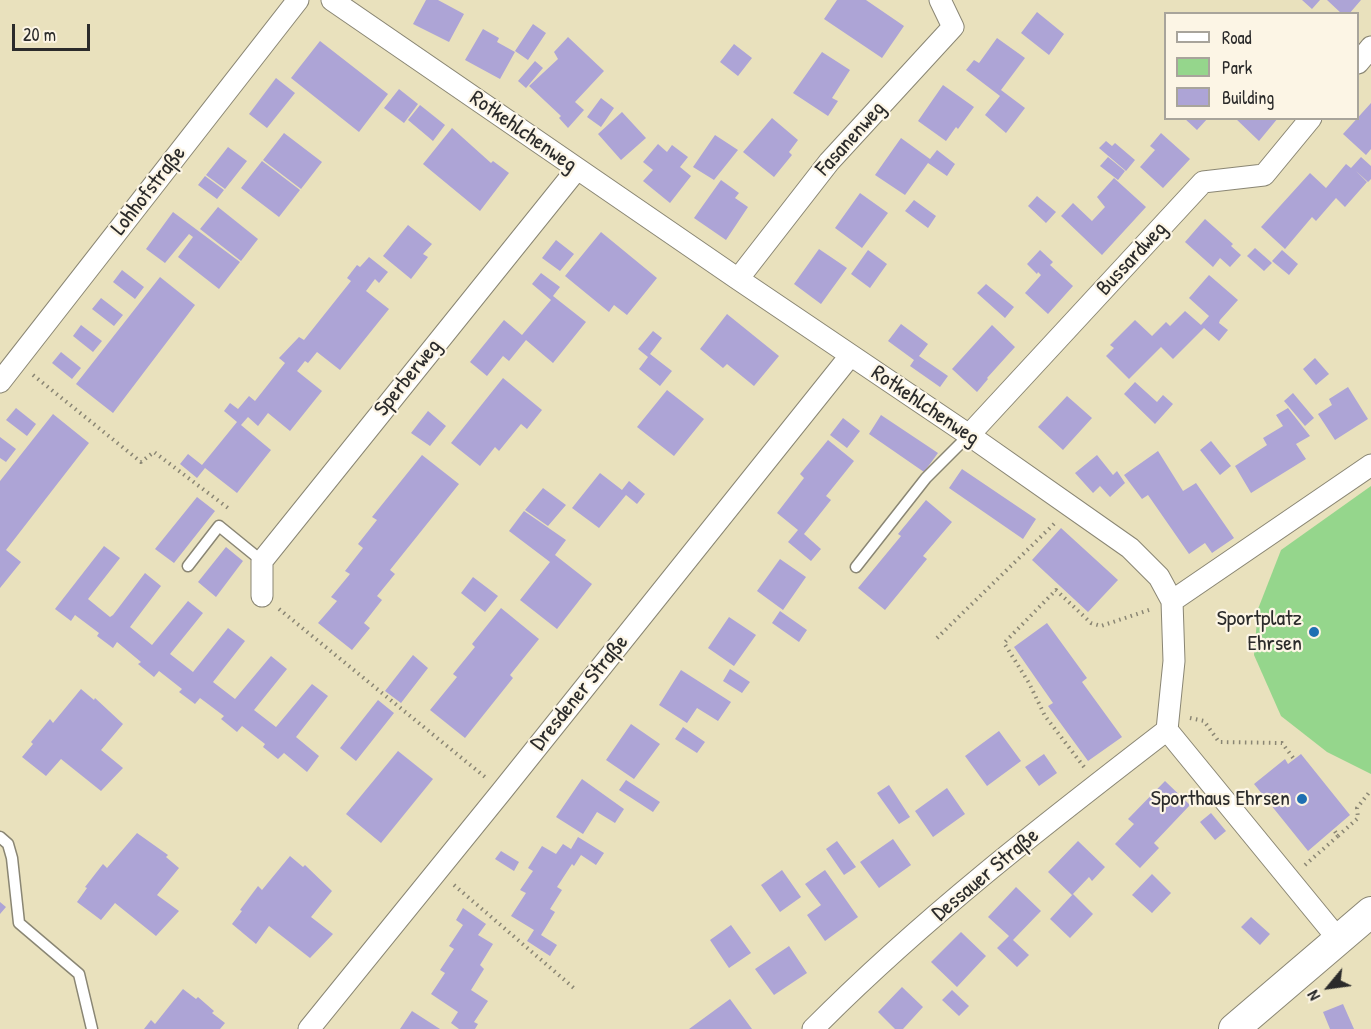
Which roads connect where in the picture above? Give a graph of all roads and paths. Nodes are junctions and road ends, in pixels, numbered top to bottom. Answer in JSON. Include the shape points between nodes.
{"nodes":[{"id":1,"x":298,"y":0,"type":"edge"},
{"id":2,"x":332,"y":0,"type":"edge"},
{"id":3,"x":940,"y":0,"type":"edge"},
{"id":4,"x":1371,"y":47,"type":"edge"},
{"id":5,"x":1359,"y":62,"type":"edge"},
{"id":6,"x":1309,"y":120,"type":"edge"},
{"id":7,"x":577,"y":169,"type":"junction"},
{"id":8,"x":738,"y":279,"type":"junction"},
{"id":9,"x":850,"y":356,"type":"junction"},
{"id":10,"x":16,"y":361,"type":"junction"},
{"id":11,"x":0,"y":382,"type":"edge"},
{"id":12,"x":969,"y":435,"type":"junction"},
{"id":13,"x":1371,"y":465,"type":"edge"},
{"id":14,"x":1072,"y":507,"type":"junction"},
{"id":15,"x":228,"y":509,"type":"dead end"},
{"id":16,"x":262,"y":561,"type":"junction"},
{"id":17,"x":188,"y":566,"type":"dead end"},
{"id":18,"x":856,"y":567,"type":"dead end"},
{"id":19,"x":262,"y":596,"type":"joint"},
{"id":20,"x":1172,"y":602,"type":"junction"},
{"id":21,"x":937,"y":638,"type":"dead end"},
{"id":22,"x":1168,"y":721,"type":"junction"},
{"id":23,"x":1294,"y":759,"type":"dead end"},
{"id":24,"x":1097,"y":784,"type":"junction"},
{"id":25,"x":1371,"y":790,"type":"edge"},
{"id":26,"x":502,"y":791,"type":"junction"},
{"id":27,"x":1334,"y":830,"type":"dead end"},
{"id":28,"x":1338,"y":836,"type":"junction"},
{"id":29,"x":0,"y":837,"type":"edge"},
{"id":30,"x":437,"y":871,"type":"junction"},
{"id":31,"x":1288,"y":879,"type":"junction"},
{"id":32,"x":1371,"y":912,"type":"edge"},
{"id":33,"x":1339,"y":940,"type":"junction"},
{"id":34,"x":575,"y":989,"type":"dead end"},
{"id":35,"x":92,"y":1029,"type":"edge"},
{"id":36,"x":309,"y":1029,"type":"edge"},
{"id":37,"x":813,"y":1029,"type":"edge"},
{"id":38,"x":1234,"y":1029,"type":"edge"}],
"edges":[{"from":1,"to":10,"type":"street","name":"Lohhofstraße"},
{"from":2,"to":7,"type":"street","name":"Rotkehlchenweg"},
{"from":3,"to":8,"type":"street","name":"Fasanenweg","via":[[953,27],[829,162]]},
{"from":4,"to":5,"type":"street"},
{"from":6,"to":12,"type":"street","name":"Bussardweg","via":[[1264,175],[1203,182]]},
{"from":7,"to":8,"type":"street","name":"Rotkehlchenweg"},
{"from":7,"to":16,"type":"street","name":"Sperberweg"},
{"from":8,"to":9,"type":"street","name":"Rotkehlchenweg"},
{"from":9,"to":12,"type":"street","name":"Rotkehlchenweg"},
{"from":9,"to":26,"type":"street","name":"Dresdener Straße"},
{"from":10,"to":11,"type":"street","name":"Lohhofstraße"},
{"from":10,"to":15,"type":"path","via":[[141,462],[154,452]]},
{"from":12,"to":14,"type":"street","name":"Rotkehlchenweg"},
{"from":12,"to":18,"type":"lane","via":[[926,478]]},
{"from":13,"to":20,"type":"street"},
{"from":14,"to":20,"type":"street","name":"Rotkehlchenweg","via":[[1130,548],[1159,577]]},
{"from":14,"to":21,"type":"path"},
{"from":16,"to":17,"type":"lane","via":[[219,526]]},
{"from":16,"to":19,"type":"street"},
{"from":19,"to":26,"type":"path"},
{"from":20,"to":22,"type":"street","name":"Rotkehlchenweg","via":[[1174,661]]},
{"from":20,"to":24,"type":"path","via":[[1101,626],[1091,623],[1056,590],[1004,643],[1045,716]]},
{"from":22,"to":23,"type":"path","via":[[1204,721],[1219,742],[1282,743]]},
{"from":22,"to":24,"type":"street","name":"Dessauer Straße"},
{"from":22,"to":31,"type":"street"},
{"from":24,"to":37,"type":"street","name":"Dessauer Straße","via":[[961,894],[863,979]]},
{"from":25,"to":28,"type":"path","via":[[1357,808],[1358,818]]},
{"from":26,"to":30,"type":"street","name":"Dresdener Straße"},
{"from":27,"to":28,"type":"path"},
{"from":28,"to":31,"type":"path"},
{"from":29,"to":35,"type":"lane","via":[[8,844],[12,858],[19,923],[79,974]]},
{"from":30,"to":34,"type":"path"},
{"from":30,"to":36,"type":"street","name":"Dresdener Straße"},
{"from":31,"to":33,"type":"street"},
{"from":32,"to":33,"type":"main road"},
{"from":33,"to":38,"type":"main road"}]}
